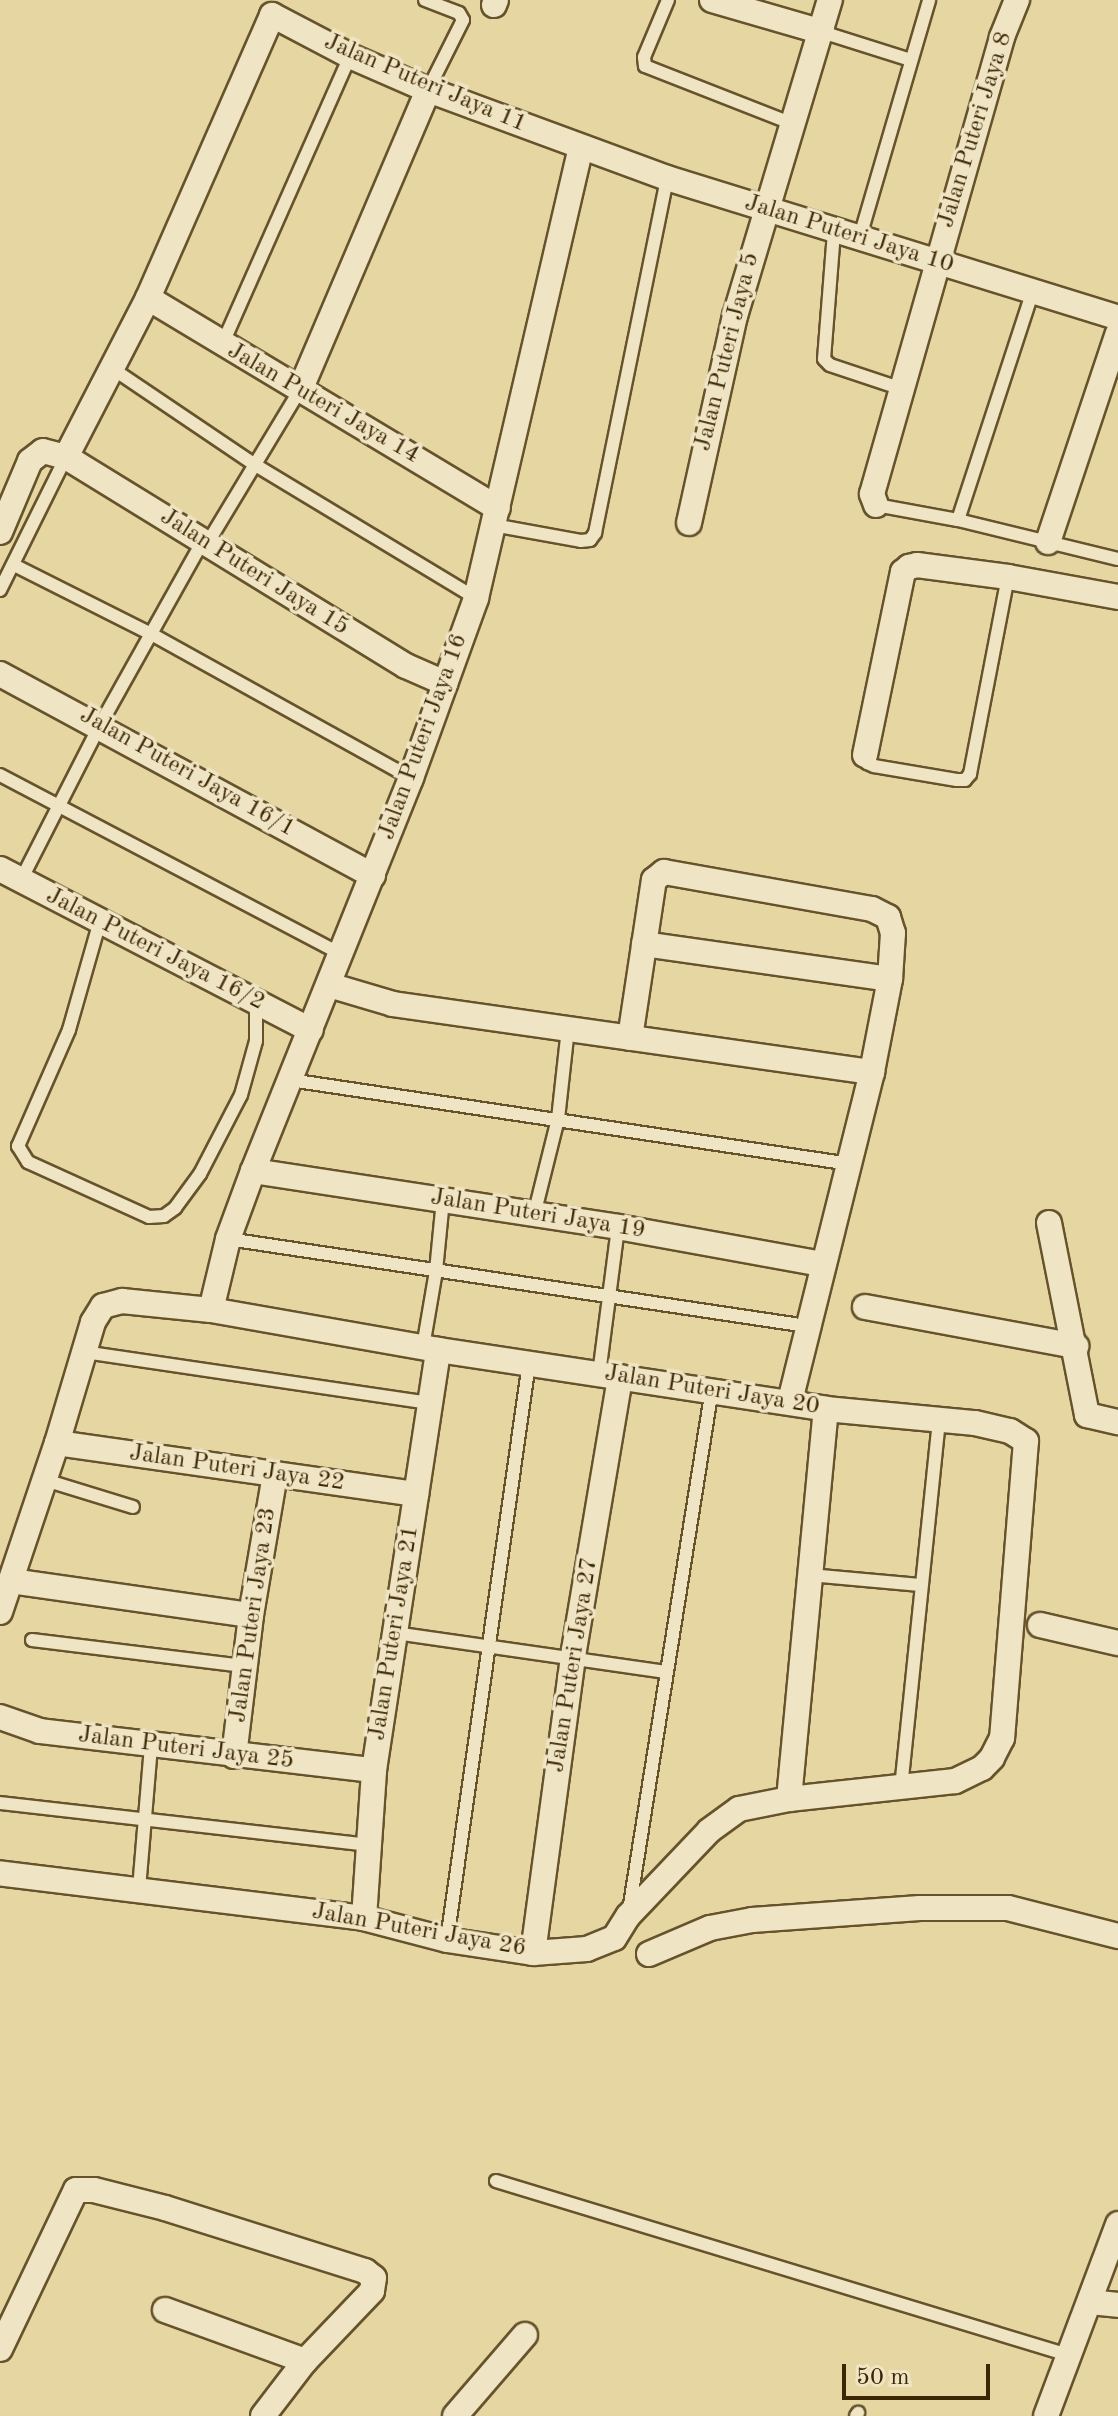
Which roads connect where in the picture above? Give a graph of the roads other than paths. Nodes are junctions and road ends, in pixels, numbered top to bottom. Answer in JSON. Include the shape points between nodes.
{"nodes":[{"id":1,"x":425,"y":0,"type":"edge"},
{"id":2,"x":668,"y":0,"type":"edge"},
{"id":3,"x":712,"y":0,"type":"edge"},
{"id":4,"x":830,"y":0,"type":"edge"},
{"id":5,"x":929,"y":0,"type":"edge"},
{"id":6,"x":1017,"y":0,"type":"edge"},
{"id":7,"x":275,"y":8,"type":"edge"},
{"id":8,"x":822,"y":32,"type":"junction"},
{"id":9,"x":350,"y":56,"type":"junction"},
{"id":10,"x":911,"y":60,"type":"junction"},
{"id":11,"x":428,"y":90,"type":"junction"},
{"id":12,"x":793,"y":124,"type":"junction"},
{"id":13,"x":581,"y":147,"type":"junction"},
{"id":14,"x":667,"y":178,"type":"junction"},
{"id":15,"x":765,"y":210,"type":"junction"},
{"id":16,"x":834,"y":232,"type":"junction"},
{"id":17,"x":859,"y":240,"type":"junction"},
{"id":18,"x":937,"y":262,"type":"junction"},
{"id":19,"x":1032,"y":293,"type":"junction"},
{"id":20,"x":148,"y":298,"type":"junction"},
{"id":21,"x":1118,"y":318,"type":"edge"},
{"id":22,"x":1118,"y":333,"type":"edge"},
{"id":23,"x":222,"y":345,"type":"junction"},
{"id":24,"x":113,"y":369,"type":"junction"},
{"id":25,"x":301,"y":388,"type":"junction"},
{"id":26,"x":902,"y":389,"type":"junction"},
{"id":27,"x":66,"y":457,"type":"junction"},
{"id":28,"x":257,"y":466,"type":"junction"},
{"id":29,"x":876,"y":505,"type":"joint"},
{"id":30,"x":496,"y":516,"type":"junction"},
{"id":31,"x":958,"y":520,"type":"junction"},
{"id":32,"x":689,"y":523,"type":"dead end"},
{"id":33,"x":0,"y":532,"type":"edge"},
{"id":34,"x":1048,"y":542,"type":"junction"},
{"id":35,"x":205,"y":543,"type":"junction"},
{"id":36,"x":1118,"y":559,"type":"edge"},
{"id":37,"x":14,"y":565,"type":"junction"},
{"id":38,"x":1008,"y":577,"type":"junction"},
{"id":39,"x":0,"y":590,"type":"edge"},
{"id":40,"x":1118,"y":597,"type":"edge"},
{"id":41,"x":476,"y":598,"type":"junction"},
{"id":42,"x":153,"y":635,"type":"junction"},
{"id":43,"x":0,"y":674,"type":"edge"},
{"id":44,"x":445,"y":683,"type":"junction"},
{"id":45,"x":100,"y":725,"type":"junction"},
{"id":46,"x":865,"y":755,"type":"joint"},
{"id":47,"x":0,"y":775,"type":"edge"},
{"id":48,"x":411,"y":778,"type":"junction"},
{"id":49,"x":58,"y":808,"type":"junction"},
{"id":50,"x":11,"y":875,"type":"edge"},
{"id":51,"x":373,"y":876,"type":"junction"},
{"id":52,"x":100,"y":921,"type":"junction"},
{"id":53,"x":644,"y":944,"type":"junction"},
{"id":54,"x":341,"y":954,"type":"junction"},
{"id":55,"x":890,"y":979,"type":"junction"},
{"id":56,"x":329,"y":985,"type":"junction"},
{"id":57,"x":256,"y":1003,"type":"junction"},
{"id":58,"x":568,"y":1028,"type":"junction"},
{"id":59,"x":311,"y":1030,"type":"junction"},
{"id":60,"x":630,"y":1038,"type":"junction"},
{"id":61,"x":872,"y":1072,"type":"junction"},
{"id":62,"x":290,"y":1080,"type":"junction"},
{"id":63,"x":558,"y":1119,"type":"junction"},
{"id":64,"x":850,"y":1164,"type":"junction"},
{"id":65,"x":253,"y":1171,"type":"junction"},
{"id":66,"x":443,"y":1200,"type":"junction"},
{"id":67,"x":534,"y":1215,"type":"junction"},
{"id":68,"x":1049,"y":1223,"type":"dead end"},
{"id":69,"x":618,"y":1227,"type":"junction"},
{"id":70,"x":228,"y":1239,"type":"junction"},
{"id":71,"x":822,"y":1264,"type":"junction"},
{"id":72,"x":436,"y":1271,"type":"junction"},
{"id":73,"x":611,"y":1297,"type":"junction"},
{"id":74,"x":865,"y":1307,"type":"dead end"},
{"id":75,"x":211,"y":1310,"type":"junction"},
{"id":76,"x":807,"y":1326,"type":"junction"},
{"id":77,"x":1076,"y":1346,"type":"junction"},
{"id":78,"x":430,"y":1348,"type":"junction"},
{"id":79,"x":84,"y":1352,"type":"junction"},
{"id":80,"x":529,"y":1363,"type":"junction"},
{"id":81,"x":610,"y":1375,"type":"junction"},
{"id":82,"x":712,"y":1389,"type":"junction"},
{"id":83,"x":790,"y":1401,"type":"junction"},
{"id":84,"x":430,"y":1403,"type":"junction"},
{"id":85,"x":826,"y":1409,"type":"junction"},
{"id":86,"x":939,"y":1420,"type":"junction"},
{"id":87,"x":1118,"y":1422,"type":"edge"},
{"id":88,"x":57,"y":1443,"type":"junction"},
{"id":89,"x":275,"y":1474,"type":"junction"},
{"id":90,"x":45,"y":1480,"type":"junction"},
{"id":91,"x":416,"y":1494,"type":"junction"},
{"id":92,"x":133,"y":1507,"type":"dead end"},
{"id":93,"x":810,"y":1575,"type":"junction"},
{"id":94,"x":11,"y":1581,"type":"junction"},
{"id":95,"x":920,"y":1585,"type":"junction"},
{"id":96,"x":0,"y":1612,"type":"edge"},
{"id":97,"x":251,"y":1615,"type":"junction"},
{"id":98,"x":1040,"y":1625,"type":"dead end"},
{"id":99,"x":395,"y":1633,"type":"junction"},
{"id":100,"x":32,"y":1640,"type":"dead end"},
{"id":101,"x":1118,"y":1643,"type":"edge"},
{"id":102,"x":488,"y":1645,"type":"junction"},
{"id":103,"x":573,"y":1656,"type":"junction"},
{"id":104,"x":245,"y":1666,"type":"junction"},
{"id":105,"x":665,"y":1672,"type":"junction"},
{"id":106,"x":0,"y":1717,"type":"edge"},
{"id":107,"x":1002,"y":1738,"type":"joint"},
{"id":108,"x":151,"y":1746,"type":"junction"},
{"id":109,"x":234,"y":1756,"type":"junction"},
{"id":110,"x":374,"y":1770,"type":"junction"},
{"id":111,"x":901,"y":1788,"type":"junction"},
{"id":112,"x":789,"y":1799,"type":"junction"},
{"id":113,"x":0,"y":1803,"type":"edge"},
{"id":114,"x":145,"y":1818,"type":"junction"},
{"id":115,"x":368,"y":1845,"type":"junction"},
{"id":116,"x":0,"y":1873,"type":"edge"},
{"id":117,"x":139,"y":1889,"type":"junction"},
{"id":118,"x":628,"y":1916,"type":"junction"},
{"id":119,"x":364,"y":1918,"type":"junction"},
{"id":120,"x":1118,"y":1936,"type":"edge"},
{"id":121,"x":447,"y":1940,"type":"junction"},
{"id":122,"x":533,"y":1953,"type":"junction"},
{"id":123,"x":649,"y":1954,"type":"dead end"},
{"id":124,"x":496,"y":2181,"type":"dead end"},
{"id":125,"x":1118,"y":2224,"type":"edge"},
{"id":126,"x":1090,"y":2302,"type":"junction"},
{"id":127,"x":1118,"y":2305,"type":"edge"},
{"id":128,"x":165,"y":2310,"type":"dead end"},
{"id":129,"x":525,"y":2335,"type":"dead end"},
{"id":130,"x":0,"y":2349,"type":"edge"},
{"id":131,"x":1061,"y":2352,"type":"junction"},
{"id":132,"x":305,"y":2361,"type":"junction"},
{"id":133,"x":263,"y":2416,"type":"edge"},
{"id":134,"x":455,"y":2416,"type":"edge"},
{"id":135,"x":1046,"y":2416,"type":"edge"}],
"edges":[{"from":1,"to":11,"type":"lane","via":[[459,13],[463,20]]},
{"from":2,"to":12,"type":"lane","via":[[645,66]]},
{"from":3,"to":8,"type":"street"},
{"from":4,"to":8,"type":"street","name":"Jalan Puteri Jaya 5"},
{"from":5,"to":10,"type":"lane"},
{"from":6,"to":18,"type":"street","name":"Jalan Puteri Jaya 8"},
{"from":7,"to":9,"type":"street","name":"Jalan Puteri Jaya 11"},
{"from":7,"to":20,"type":"street"},
{"from":8,"to":10,"type":"lane"},
{"from":8,"to":12,"type":"street","name":"Jalan Puteri Jaya 5"},
{"from":9,"to":11,"type":"street","name":"Jalan Puteri Jaya 11"},
{"from":9,"to":23,"type":"lane"},
{"from":10,"to":17,"type":"lane"},
{"from":11,"to":13,"type":"street","name":"Jalan Puteri Jaya 11"},
{"from":11,"to":25,"type":"street"},
{"from":12,"to":15,"type":"street","name":"Jalan Puteri Jaya 5"},
{"from":13,"to":14,"type":"street","name":"Jalan Puteri Jaya 10"},
{"from":13,"to":30,"type":"street","name":"Jalan Puteri Jaya 16"},
{"from":14,"to":15,"type":"street","name":"Jalan Puteri Jaya 10"},
{"from":14,"to":30,"type":"lane","via":[[595,533],[581,541]]},
{"from":15,"to":16,"type":"street","name":"Jalan Puteri Jaya 10"},
{"from":15,"to":32,"type":"street","name":"Jalan Puteri Jaya 5","via":[[731,331]]},
{"from":16,"to":17,"type":"street","name":"Jalan Puteri Jaya 10"},
{"from":16,"to":26,"type":"lane","via":[[824,359]]},
{"from":17,"to":18,"type":"street","name":"Jalan Puteri Jaya 10"},
{"from":18,"to":19,"type":"street","name":"Jalan Puteri Jaya 10"},
{"from":18,"to":26,"type":"street","name":"Jalan Puteri Jaya 8"},
{"from":19,"to":21,"type":"street","name":"Jalan Puteri Jaya 10"},
{"from":19,"to":31,"type":"lane"},
{"from":20,"to":23,"type":"street","name":"Jalan Puteri Jaya 14"},
{"from":20,"to":24,"type":"street"},
{"from":22,"to":34,"type":"street"},
{"from":23,"to":25,"type":"street","name":"Jalan Puteri Jaya 14"},
{"from":24,"to":27,"type":"street"},
{"from":24,"to":28,"type":"lane"},
{"from":25,"to":28,"type":"lane"},
{"from":25,"to":30,"type":"street","name":"Jalan Puteri Jaya 14"},
{"from":26,"to":29,"type":"street","name":"Jalan Puteri Jaya 8","via":[[872,494]]},
{"from":27,"to":33,"type":"street","via":[[43,451],[30,461]]},
{"from":27,"to":35,"type":"street","name":"Jalan Puteri Jaya 15"},
{"from":27,"to":37,"type":"lane"},
{"from":28,"to":35,"type":"lane"},
{"from":28,"to":41,"type":"lane"},
{"from":29,"to":31,"type":"lane"},
{"from":30,"to":41,"type":"street","name":"Jalan Puteri Jaya 16"},
{"from":31,"to":34,"type":"lane"},
{"from":34,"to":36,"type":"lane"},
{"from":35,"to":42,"type":"lane"},
{"from":35,"to":44,"type":"street","name":"Jalan Puteri Jaya 15","via":[[406,666]]},
{"from":37,"to":39,"type":"lane"},
{"from":37,"to":42,"type":"lane"},
{"from":38,"to":40,"type":"street"},
{"from":38,"to":46,"type":"street","via":[[917,565],[903,572]]},
{"from":38,"to":46,"type":"lane","via":[[970,774],[957,780],[874,766]]},
{"from":41,"to":44,"type":"street","name":"Jalan Puteri Jaya 16"},
{"from":42,"to":45,"type":"lane"},
{"from":42,"to":48,"type":"lane"},
{"from":43,"to":45,"type":"street","name":"Jalan Puteri Jaya 16/1"},
{"from":44,"to":48,"type":"street","name":"Jalan Puteri Jaya 16"},
{"from":45,"to":49,"type":"lane"},
{"from":45,"to":51,"type":"street","name":"Jalan Puteri Jaya 16/1"},
{"from":47,"to":49,"type":"lane"},
{"from":48,"to":51,"type":"street","name":"Jalan Puteri Jaya 16"},
{"from":49,"to":50,"type":"lane"},
{"from":49,"to":54,"type":"lane"},
{"from":50,"to":52,"type":"street","name":"Jalan Puteri Jaya 16/2"},
{"from":51,"to":54,"type":"street","name":"Jalan Puteri Jaya 16"},
{"from":52,"to":57,"type":"street","name":"Jalan Puteri Jaya 16/2"},
{"from":52,"to":57,"type":"lane","via":[[69,1030],[18,1146],[28,1162],[149,1217],[164,1216],[200,1174],[241,1095],[256,1041]]},
{"from":53,"to":55,"type":"street"},
{"from":53,"to":55,"type":"street","via":[[654,880],[664,872],[872,909],[888,917],[893,933]]},
{"from":53,"to":60,"type":"street"},
{"from":54,"to":56,"type":"street","name":"Jalan Puteri Jaya 16"},
{"from":55,"to":61,"type":"street"},
{"from":56,"to":58,"type":"street","via":[[393,1004]]},
{"from":56,"to":59,"type":"street","name":"Jalan Puteri Jaya 16"},
{"from":57,"to":59,"type":"street","name":"Jalan Puteri Jaya 16/2"},
{"from":58,"to":60,"type":"street"},
{"from":58,"to":63,"type":"lane"},
{"from":59,"to":62,"type":"street","name":"Jalan Puteri Jaya 16"},
{"from":60,"to":61,"type":"street"},
{"from":61,"to":64,"type":"street"},
{"from":62,"to":63,"type":"lane"},
{"from":62,"to":65,"type":"street","name":"Jalan Puteri Jaya 16"},
{"from":63,"to":64,"type":"lane"},
{"from":63,"to":67,"type":"lane"},
{"from":64,"to":71,"type":"street"},
{"from":65,"to":66,"type":"street","name":"Jalan Puteri Jaya 19"},
{"from":65,"to":70,"type":"street","name":"Jalan Puteri Jaya 16"},
{"from":66,"to":67,"type":"street","name":"Jalan Puteri Jaya 19"},
{"from":66,"to":72,"type":"lane"},
{"from":67,"to":69,"type":"street","name":"Jalan Puteri Jaya 19"},
{"from":68,"to":77,"type":"street"},
{"from":69,"to":71,"type":"street","name":"Jalan Puteri Jaya 19"},
{"from":69,"to":73,"type":"lane"},
{"from":70,"to":72,"type":"lane"},
{"from":70,"to":75,"type":"street","name":"Jalan Puteri Jaya 16"},
{"from":71,"to":76,"type":"street"},
{"from":72,"to":73,"type":"lane"},
{"from":72,"to":78,"type":"lane"},
{"from":73,"to":76,"type":"lane"},
{"from":73,"to":81,"type":"lane"},
{"from":74,"to":77,"type":"street"},
{"from":75,"to":78,"type":"street","name":"Jalan Puteri Jaya 20"},
{"from":75,"to":79,"type":"street","name":"Jalan Puteri Jaya 20","via":[[122,1301],[103,1306]]},
{"from":76,"to":83,"type":"street"},
{"from":77,"to":87,"type":"street","via":[[1087,1415]]},
{"from":78,"to":80,"type":"street","name":"Jalan Puteri Jaya 20"},
{"from":78,"to":84,"type":"street","name":"Jalan Puteri Jaya 21"},
{"from":79,"to":84,"type":"lane"},
{"from":79,"to":88,"type":"street"},
{"from":80,"to":81,"type":"street","name":"Jalan Puteri Jaya 20"},
{"from":80,"to":102,"type":"lane"},
{"from":81,"to":82,"type":"street","name":"Jalan Puteri Jaya 20"},
{"from":81,"to":103,"type":"street","name":"Jalan Puteri Jaya 27"},
{"from":82,"to":83,"type":"street","name":"Jalan Puteri Jaya 20"},
{"from":82,"to":105,"type":"lane"},
{"from":83,"to":85,"type":"street","name":"Jalan Puteri Jaya 20"},
{"from":84,"to":91,"type":"street","name":"Jalan Puteri Jaya 21"},
{"from":85,"to":86,"type":"street","name":"Jalan Puteri Jaya 20"},
{"from":85,"to":93,"type":"street"},
{"from":86,"to":95,"type":"lane"},
{"from":86,"to":107,"type":"street","name":"Jalan Puteri Jaya 20","via":[[1010,1431],[1026,1441]]},
{"from":88,"to":89,"type":"street","name":"Jalan Puteri Jaya 22"},
{"from":88,"to":90,"type":"street"},
{"from":89,"to":91,"type":"street","name":"Jalan Puteri Jaya 22"},
{"from":89,"to":97,"type":"street","name":"Jalan Puteri Jaya 23"},
{"from":90,"to":92,"type":"lane"},
{"from":90,"to":94,"type":"street"},
{"from":91,"to":99,"type":"street","name":"Jalan Puteri Jaya 21"},
{"from":93,"to":95,"type":"lane"},
{"from":93,"to":112,"type":"street"},
{"from":94,"to":96,"type":"street"},
{"from":94,"to":97,"type":"street"},
{"from":95,"to":111,"type":"lane"},
{"from":97,"to":104,"type":"street","name":"Jalan Puteri Jaya 23"},
{"from":98,"to":101,"type":"street"},
{"from":99,"to":102,"type":"lane"},
{"from":99,"to":110,"type":"street","name":"Jalan Puteri Jaya 21"},
{"from":100,"to":104,"type":"lane"},
{"from":102,"to":103,"type":"lane"},
{"from":102,"to":121,"type":"lane"},
{"from":103,"to":105,"type":"lane"},
{"from":103,"to":122,"type":"street","name":"Jalan Puteri Jaya 27"},
{"from":104,"to":109,"type":"street","name":"Jalan Puteri Jaya 23"},
{"from":105,"to":118,"type":"lane"},
{"from":106,"to":108,"type":"street","name":"Jalan Puteri Jaya 25","via":[[40,1731]]},
{"from":107,"to":111,"type":"street","name":"Jalan Puteri Jaya 26","via":[[982,1768],[955,1781]]},
{"from":108,"to":109,"type":"street","name":"Jalan Puteri Jaya 25"},
{"from":108,"to":114,"type":"lane"},
{"from":109,"to":110,"type":"street","name":"Jalan Puteri Jaya 25"},
{"from":110,"to":115,"type":"street","name":"Jalan Puteri Jaya 21"},
{"from":111,"to":112,"type":"street","name":"Jalan Puteri Jaya 26"},
{"from":112,"to":118,"type":"street","name":"Jalan Puteri Jaya 26","via":[[739,1809],[709,1831]]},
{"from":113,"to":114,"type":"lane"},
{"from":114,"to":115,"type":"lane"},
{"from":114,"to":117,"type":"lane"},
{"from":115,"to":119,"type":"street","name":"Jalan Puteri Jaya 21"},
{"from":116,"to":117,"type":"street","name":"Jalan Puteri Jaya 26"},
{"from":117,"to":119,"type":"street","name":"Jalan Puteri Jaya 26"},
{"from":118,"to":122,"type":"street","name":"Jalan Puteri Jaya 26","via":[[614,1938],[587,1949]]},
{"from":119,"to":121,"type":"street","name":"Jalan Puteri Jaya 26"},
{"from":120,"to":123,"type":"street","via":[[1008,1908],[920,1908],[752,1920],[710,1928]]},
{"from":121,"to":122,"type":"street","name":"Jalan Puteri Jaya 26"},
{"from":124,"to":131,"type":"lane"},
{"from":125,"to":126,"type":"street"},
{"from":126,"to":127,"type":"street"},
{"from":126,"to":131,"type":"street"},
{"from":128,"to":132,"type":"street"},
{"from":129,"to":134,"type":"street"},
{"from":130,"to":132,"type":"street","via":[[76,2190],[94,2190],[165,2208],[374,2278],[372,2291]]},
{"from":131,"to":135,"type":"street"},
{"from":132,"to":133,"type":"street"}]}
